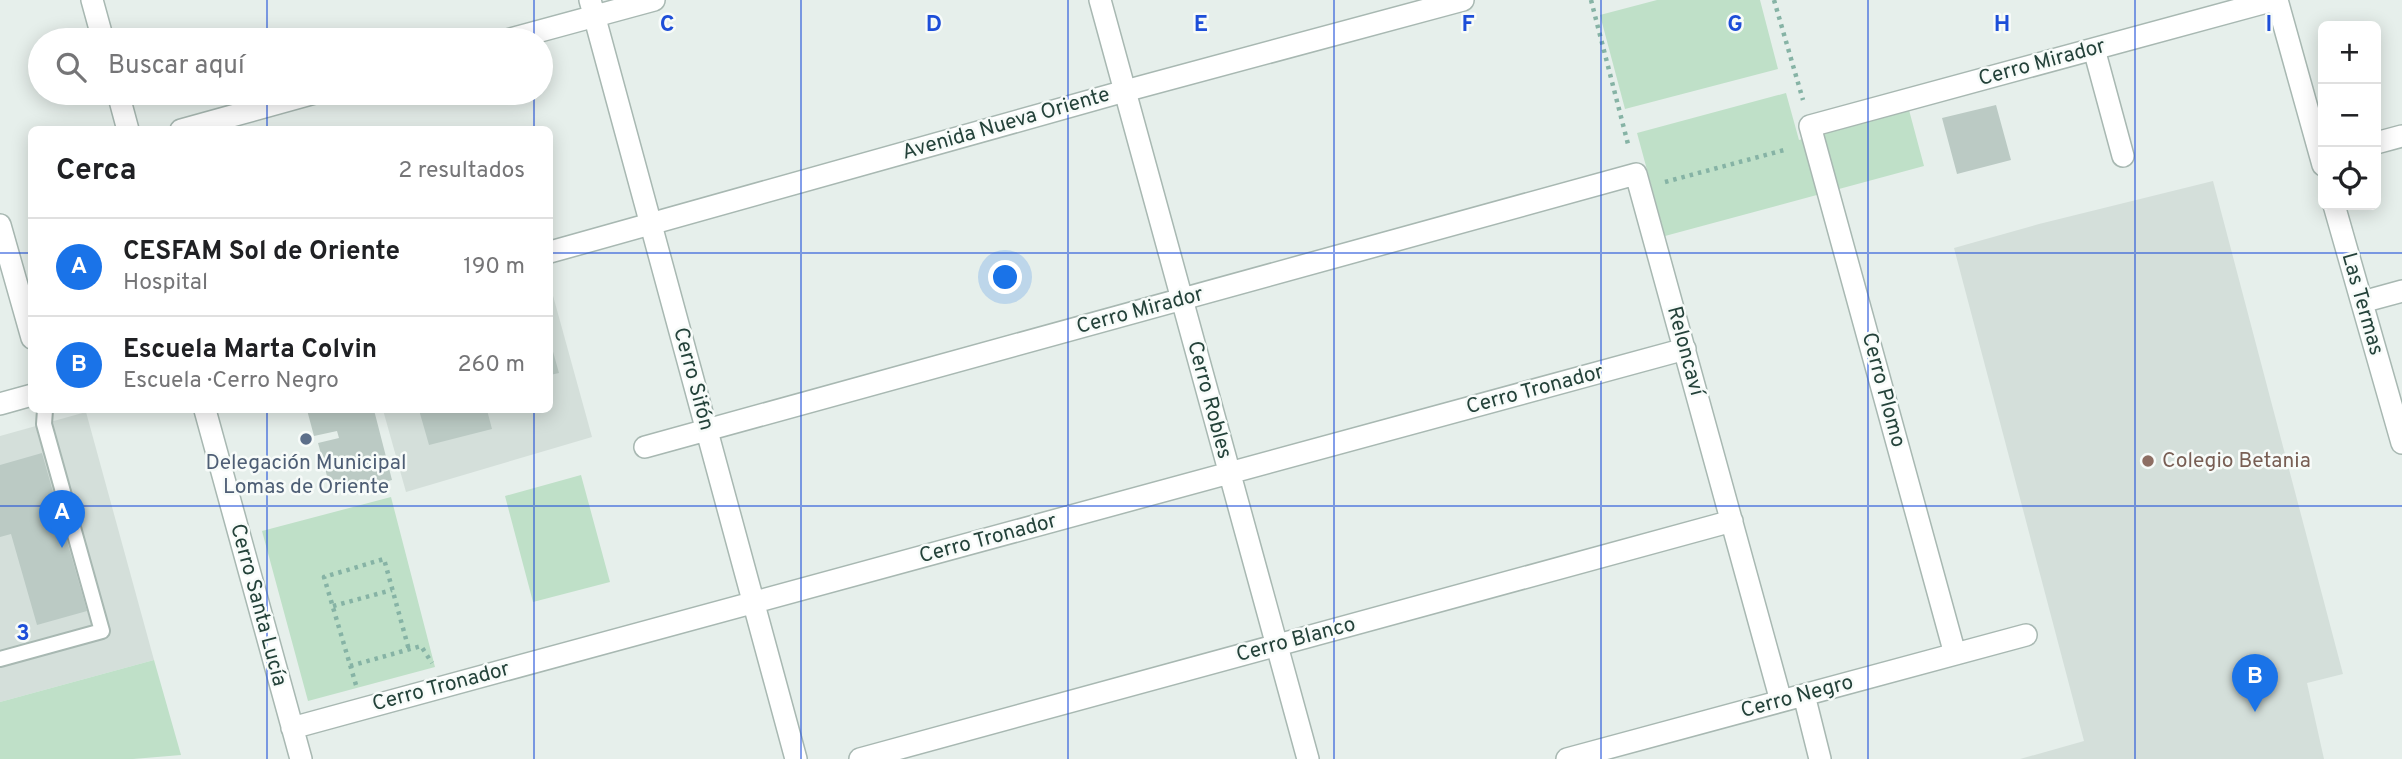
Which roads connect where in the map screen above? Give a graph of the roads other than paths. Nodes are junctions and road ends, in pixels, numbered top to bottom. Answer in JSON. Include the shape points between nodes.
{"nodes":[{"id":1,"x":92,"y":0,"type":"edge"},
{"id":2,"x":654,"y":0,"type":"edge"},
{"id":3,"x":1100,"y":0,"type":"edge"},
{"id":4,"x":1463,"y":0,"type":"edge"},
{"id":5,"x":2275,"y":0,"type":"edge"},
{"id":6,"x":592,"y":8,"type":"edge"},
{"id":7,"x":100,"y":28,"type":"edge"},
{"id":8,"x":539,"y":28,"type":"edge"},
{"id":9,"x":2094,"y":49,"type":"junction"},
{"id":10,"x":1125,"y":91,"type":"junction"},
{"id":11,"x":121,"y":105,"type":"edge"},
{"id":12,"x":272,"y":105,"type":"edge"},
{"id":13,"x":127,"y":126,"type":"edge"},
{"id":14,"x":195,"y":126,"type":"edge"},
{"id":15,"x":1812,"y":134,"type":"joint"},
{"id":16,"x":2402,"y":136,"type":"edge"},
{"id":17,"x":2381,"y":142,"type":"edge"},
{"id":18,"x":2319,"y":147,"type":"edge"},
{"id":19,"x":2123,"y":156,"type":"dead end"},
{"id":20,"x":1638,"y":182,"type":"joint"},
{"id":21,"x":2335,"y":210,"type":"edge"},
{"id":22,"x":650,"y":223,"type":"junction"},
{"id":23,"x":0,"y":225,"type":"edge"},
{"id":24,"x":553,"y":251,"type":"edge"},
{"id":25,"x":2402,"y":291,"type":"edge"},
{"id":26,"x":1182,"y":299,"type":"junction"},
{"id":27,"x":2361,"y":302,"type":"junction"},
{"id":28,"x":28,"y":324,"type":"edge"},
{"id":29,"x":1685,"y":349,"type":"junction"},
{"id":30,"x":28,"y":396,"type":"edge"},
{"id":31,"x":0,"y":404,"type":"edge"},
{"id":32,"x":45,"y":413,"type":"edge"},
{"id":33,"x":206,"y":413,"type":"edge"},
{"id":34,"x":707,"y":430,"type":"junction"},
{"id":35,"x":2402,"y":443,"type":"edge"},
{"id":36,"x":645,"y":447,"type":"dead end"},
{"id":37,"x":1229,"y":473,"type":"junction"},
{"id":38,"x":1732,"y":521,"type":"junction"},
{"id":39,"x":753,"y":603,"type":"junction"},
{"id":40,"x":2026,"y":635,"type":"dead end"},
{"id":41,"x":1276,"y":645,"type":"junction"},
{"id":42,"x":1955,"y":654,"type":"junction"},
{"id":43,"x":0,"y":659,"type":"edge"},
{"id":44,"x":1804,"y":695,"type":"junction"},
{"id":45,"x":1781,"y":701,"type":"junction"},
{"id":46,"x":292,"y":728,"type":"junction"},
{"id":47,"x":1640,"y":749,"type":"edge"},
{"id":48,"x":301,"y":759,"type":"edge"},
{"id":49,"x":796,"y":759,"type":"edge"},
{"id":50,"x":860,"y":759,"type":"edge"},
{"id":51,"x":1308,"y":759,"type":"edge"},
{"id":52,"x":1567,"y":759,"type":"edge"},
{"id":53,"x":1820,"y":759,"type":"edge"}],
"edges":[{"from":1,"to":7,"type":"street"},
{"from":2,"to":6,"type":"street"},
{"from":3,"to":10,"type":"street","name":"Cerro Robles"},
{"from":4,"to":10,"type":"street","name":"Avenida Nueva Oriente"},
{"from":5,"to":9,"type":"street","name":"Cerro Mirador"},
{"from":5,"to":18,"type":"street"},
{"from":6,"to":8,"type":"street"},
{"from":6,"to":22,"type":"street","name":"Cerro Sifón"},
{"from":9,"to":15,"type":"street","name":"Cerro Mirador"},
{"from":9,"to":19,"type":"street"},
{"from":10,"to":22,"type":"street","name":"Avenida Nueva Oriente"},
{"from":10,"to":26,"type":"street","name":"Cerro Robles"},
{"from":11,"to":13,"type":"street"},
{"from":12,"to":14,"type":"street"},
{"from":15,"to":42,"type":"street","name":"Cerro Plomo"},
{"from":16,"to":17,"type":"street"},
{"from":20,"to":26,"type":"street","name":"Cerro Mirador"},
{"from":20,"to":29,"type":"street","name":"Reloncaví"},
{"from":21,"to":27,"type":"street","name":"Las Termas"},
{"from":22,"to":24,"type":"street","name":"Avenida Nueva Oriente"},
{"from":22,"to":34,"type":"street","name":"Cerro Sifón"},
{"from":23,"to":28,"type":"street"},
{"from":25,"to":27,"type":"street"},
{"from":26,"to":34,"type":"street","name":"Cerro Mirador"},
{"from":26,"to":37,"type":"street","name":"Cerro Robles"},
{"from":27,"to":35,"type":"street","name":"Las Termas"},
{"from":29,"to":37,"type":"street","name":"Cerro Tronador"},
{"from":29,"to":38,"type":"street","name":"Reloncaví"},
{"from":30,"to":31,"type":"street"},
{"from":32,"to":43,"type":"lane","via":[[44,424],[102,631]]},
{"from":33,"to":46,"type":"street","name":"Cerro Santa Lucía"},
{"from":34,"to":36,"type":"street","name":"Cerro Mirador"},
{"from":34,"to":39,"type":"street","name":"Cerro Sifón"},
{"from":37,"to":39,"type":"street","name":"Cerro Tronador"},
{"from":37,"to":41,"type":"street","name":"Cerro Robles"},
{"from":38,"to":41,"type":"street","name":"Cerro Blanco"},
{"from":38,"to":45,"type":"street","name":"Reloncaví"},
{"from":39,"to":46,"type":"street","name":"Cerro Tronador"},
{"from":39,"to":49,"type":"street","name":"Cerro Sifón"},
{"from":40,"to":42,"type":"street","name":"Cerro Negro"},
{"from":41,"to":50,"type":"street","name":"Cerro Blanco"},
{"from":41,"to":51,"type":"street","name":"Cerro Robles"},
{"from":42,"to":44,"type":"street","name":"Cerro Negro"},
{"from":44,"to":45,"type":"street","name":"Cerro Negro"},
{"from":44,"to":53,"type":"street"},
{"from":45,"to":47,"type":"street","name":"Cerro Negro"},
{"from":46,"to":48,"type":"street","name":"Cerro Santa Lucía"},
{"from":47,"to":52,"type":"street","name":"Cerro Negro"}]}
